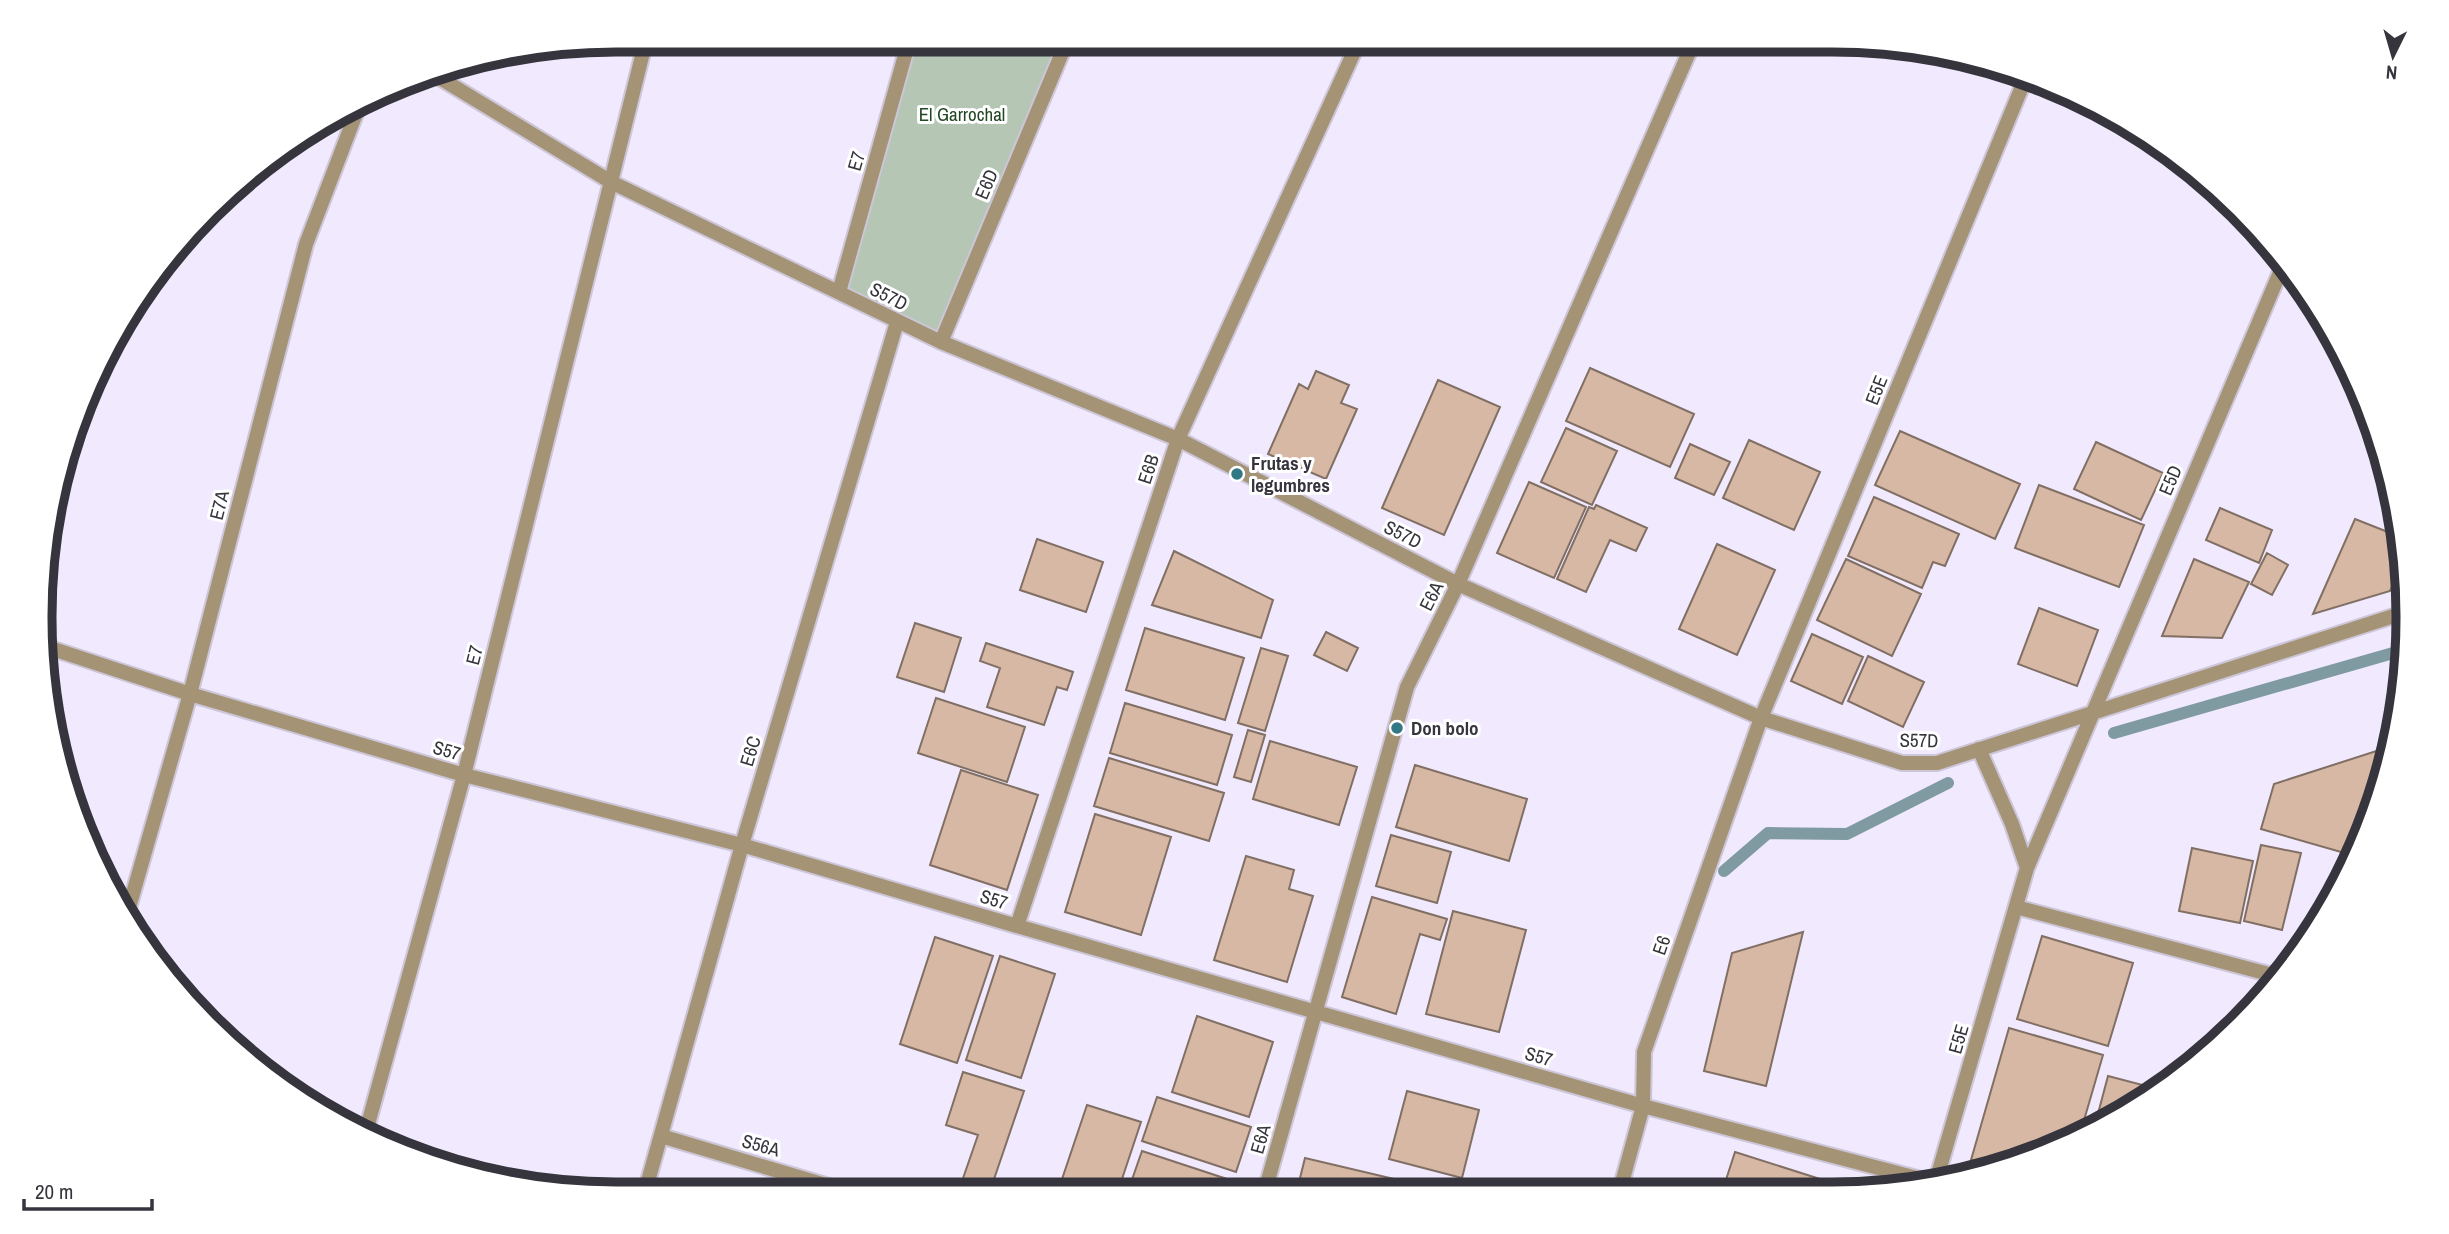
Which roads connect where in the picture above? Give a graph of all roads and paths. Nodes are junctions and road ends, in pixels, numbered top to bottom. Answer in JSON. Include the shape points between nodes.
{"nodes":[{"id":1,"x":643,"y":52,"type":"edge"},
{"id":2,"x":906,"y":52,"type":"edge"},
{"id":3,"x":1062,"y":52,"type":"edge"},
{"id":4,"x":1354,"y":52,"type":"edge"},
{"id":5,"x":1688,"y":52,"type":"edge"},
{"id":6,"x":443,"y":80,"type":"edge"},
{"id":7,"x":2022,"y":86,"type":"edge"},
{"id":8,"x":353,"y":118,"type":"edge"},
{"id":9,"x":611,"y":182,"type":"junction"},
{"id":10,"x":2280,"y":273,"type":"edge"},
{"id":11,"x":839,"y":292,"type":"junction"},
{"id":12,"x":897,"y":322,"type":"junction"},
{"id":13,"x":941,"y":342,"type":"junction"},
{"id":14,"x":1178,"y":439,"type":"junction"},
{"id":15,"x":1458,"y":584,"type":"junction"},
{"id":16,"x":2396,"y":615,"type":"edge"},
{"id":17,"x":54,"y":649,"type":"edge"},
{"id":18,"x":190,"y":694,"type":"junction"},
{"id":19,"x":2092,"y":712,"type":"junction"},
{"id":20,"x":1761,"y":718,"type":"junction"},
{"id":21,"x":1979,"y":749,"type":"junction"},
{"id":22,"x":464,"y":775,"type":"junction"},
{"id":23,"x":743,"y":845,"type":"junction"},
{"id":24,"x":2027,"y":868,"type":"junction"},
{"id":25,"x":130,"y":903,"type":"edge"},
{"id":26,"x":2016,"y":907,"type":"junction"},
{"id":27,"x":1017,"y":926,"type":"junction"},
{"id":28,"x":2269,"y":973,"type":"edge"},
{"id":29,"x":1315,"y":1013,"type":"junction"},
{"id":30,"x":1643,"y":1106,"type":"junction"},
{"id":31,"x":368,"y":1124,"type":"edge"},
{"id":32,"x":661,"y":1136,"type":"junction"},
{"id":33,"x":1937,"y":1172,"type":"edge"},
{"id":34,"x":1911,"y":1176,"type":"edge"},
{"id":35,"x":649,"y":1182,"type":"edge"},
{"id":36,"x":815,"y":1182,"type":"edge"},
{"id":37,"x":1268,"y":1182,"type":"edge"},
{"id":38,"x":1622,"y":1182,"type":"edge"}],
"edges":[{"from":1,"to":9,"type":"street"},
{"from":2,"to":11,"type":"street","name":"E7"},
{"from":3,"to":13,"type":"street","name":"E6D"},
{"from":4,"to":14,"type":"street","name":"E6B"},
{"from":5,"to":15,"type":"street","name":"E6A"},
{"from":6,"to":9,"type":"street","name":"S57D"},
{"from":7,"to":20,"type":"street","name":"E5E"},
{"from":8,"to":18,"type":"street","name":"E7A","via":[[306,244]]},
{"from":9,"to":11,"type":"street","name":"S57D"},
{"from":9,"to":22,"type":"street","name":"E7"},
{"from":10,"to":19,"type":"street","name":"E5D"},
{"from":11,"to":12,"type":"street","name":"S57D"},
{"from":12,"to":13,"type":"street","name":"S57D"},
{"from":12,"to":23,"type":"street","name":"E6C"},
{"from":13,"to":14,"type":"street","name":"S57D"},
{"from":14,"to":15,"type":"street","name":"S57D"},
{"from":14,"to":27,"type":"street","name":"E6B"},
{"from":15,"to":20,"type":"street","name":"S57D"},
{"from":15,"to":29,"type":"street","name":"E6A","via":[[1406,687]]},
{"from":16,"to":19,"type":"street","name":"S57D"},
{"from":17,"to":18,"type":"street","name":"S57"},
{"from":18,"to":22,"type":"street","name":"S57"},
{"from":18,"to":25,"type":"street","name":"E7A"},
{"from":19,"to":21,"type":"street","name":"S57D"},
{"from":19,"to":24,"type":"street","name":"E5E"},
{"from":20,"to":21,"type":"street","name":"S57D","via":[[1902,763],[1937,763]]},
{"from":20,"to":30,"type":"street","name":"E6","via":[[1644,1052]]},
{"from":21,"to":24,"type":"street"},
{"from":22,"to":23,"type":"street","name":"S57"},
{"from":22,"to":31,"type":"street","name":"E7"},
{"from":23,"to":27,"type":"street","name":"S57"},
{"from":23,"to":32,"type":"street","name":"E6C"},
{"from":24,"to":26,"type":"street","name":"E5E"},
{"from":26,"to":28,"type":"street"},
{"from":26,"to":33,"type":"street","name":"E5E"},
{"from":27,"to":29,"type":"street","name":"S57"},
{"from":29,"to":30,"type":"street","name":"S57"},
{"from":29,"to":37,"type":"street","name":"E6A"},
{"from":30,"to":34,"type":"street","name":"S57"},
{"from":30,"to":38,"type":"street","name":"E6"},
{"from":32,"to":35,"type":"street","name":"E6C"},
{"from":32,"to":36,"type":"street","name":"S56A"}]}
